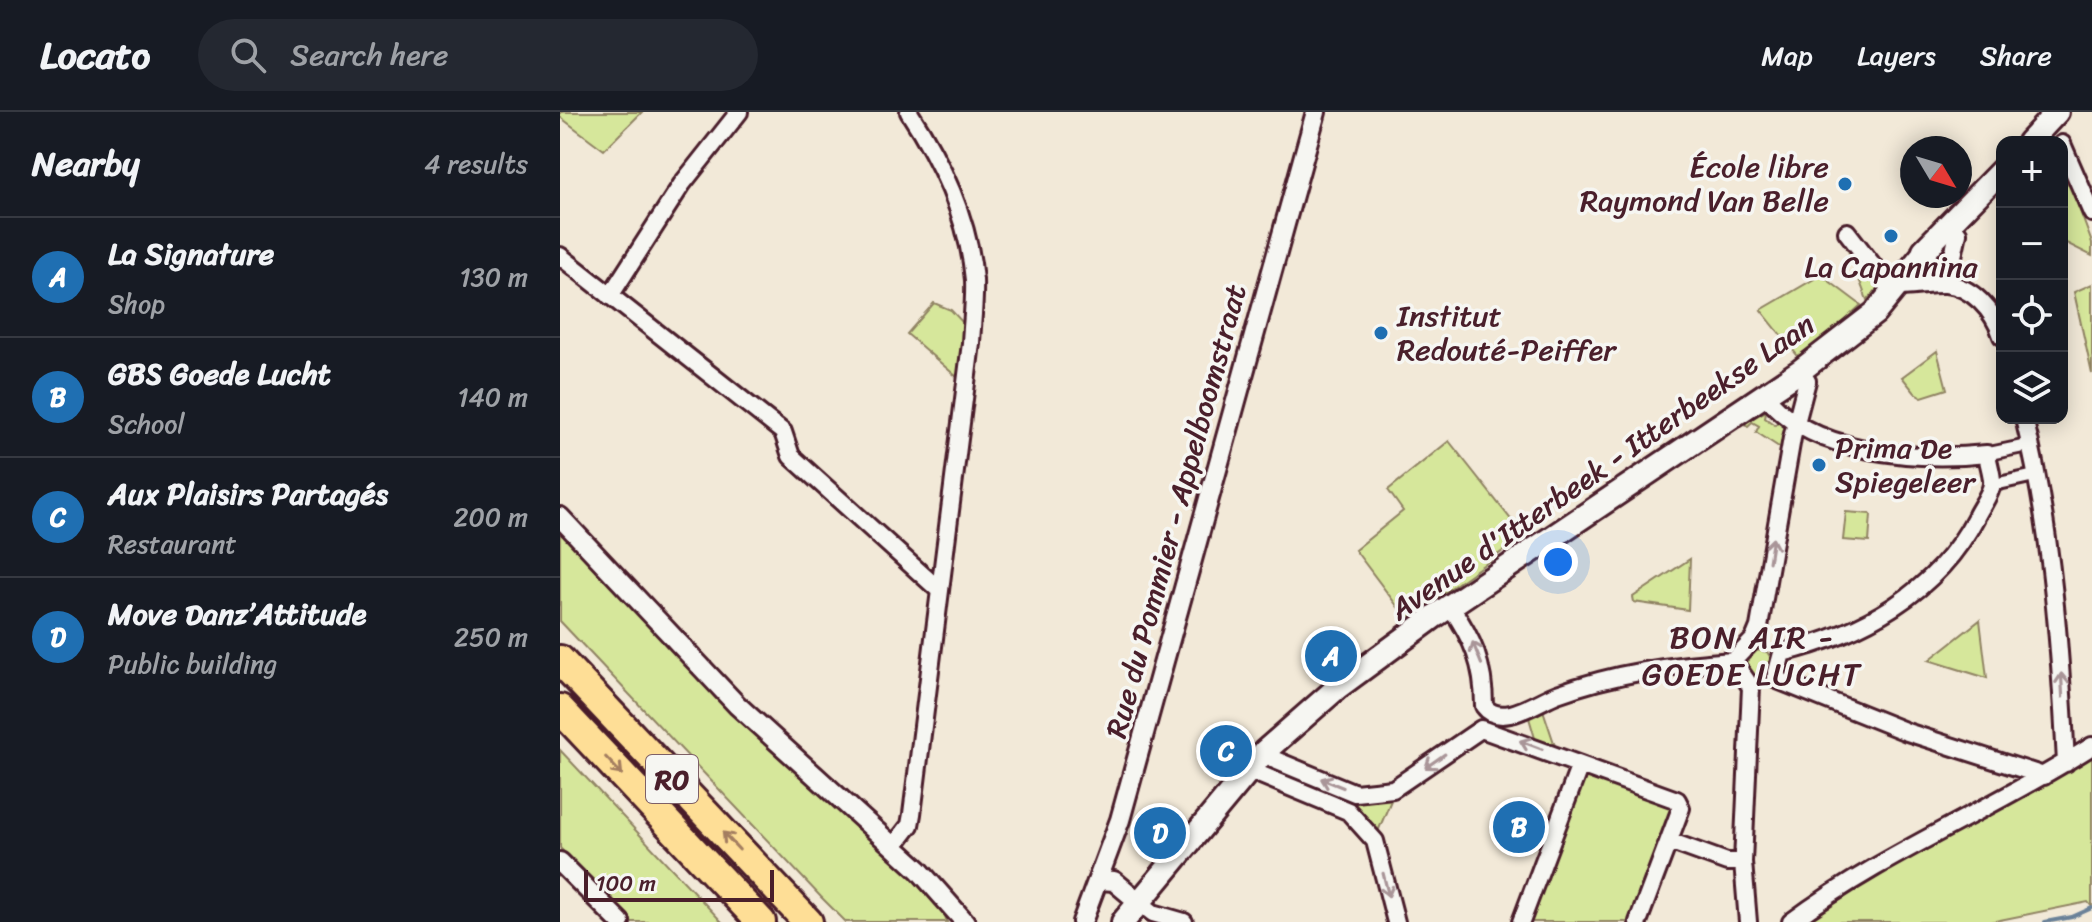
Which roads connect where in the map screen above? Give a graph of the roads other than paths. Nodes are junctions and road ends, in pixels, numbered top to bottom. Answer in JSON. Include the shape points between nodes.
{"nodes":[{"id":1,"x":739,"y":112,"type":"edge"},
{"id":2,"x":909,"y":112,"type":"edge"},
{"id":3,"x":1316,"y":112,"type":"edge"},
{"id":4,"x":2054,"y":115,"type":"edge"},
{"id":5,"x":2035,"y":136,"type":"edge"},
{"id":6,"x":2060,"y":136,"type":"edge"},
{"id":7,"x":2068,"y":157,"type":"edge"},
{"id":8,"x":1996,"y":176,"type":"edge"},
{"id":9,"x":2092,"y":213,"type":"edge"},
{"id":10,"x":1951,"y":226,"type":"junction"},
{"id":11,"x":1847,"y":232,"type":"dead end"},
{"id":12,"x":560,"y":256,"type":"edge"},
{"id":13,"x":1947,"y":284,"type":"junction"},
{"id":14,"x":1893,"y":286,"type":"junction"},
{"id":15,"x":610,"y":296,"type":"junction"},
{"id":16,"x":1996,"y":324,"type":"edge"},
{"id":17,"x":1800,"y":371,"type":"junction"},
{"id":18,"x":1765,"y":394,"type":"junction"},
{"id":19,"x":1797,"y":423,"type":"junction"},
{"id":20,"x":2025,"y":424,"type":"edge"},
{"id":21,"x":2030,"y":445,"type":"junction"},
{"id":22,"x":1987,"y":454,"type":"junction"},
{"id":23,"x":2037,"y":475,"type":"junction"},
{"id":24,"x":1992,"y":485,"type":"junction"},
{"id":25,"x":560,"y":517,"type":"edge"},
{"id":26,"x":938,"y":589,"type":"junction"},
{"id":27,"x":1450,"y":606,"type":"junction"},
{"id":28,"x":560,"y":660,"type":"edge"},
{"id":29,"x":1730,"y":661,"type":"junction"},
{"id":30,"x":560,"y":709,"type":"edge"},
{"id":31,"x":2092,"y":746,"type":"edge"},
{"id":32,"x":1265,"y":751,"type":"junction"},
{"id":33,"x":2066,"y":763,"type":"junction"},
{"id":34,"x":1580,"y":765,"type":"junction"},
{"id":35,"x":1249,"y":770,"type":"junction"},
{"id":36,"x":2044,"y":776,"type":"junction"},
{"id":37,"x":1669,"y":841,"type":"junction"},
{"id":38,"x":893,"y":847,"type":"junction"},
{"id":39,"x":560,"y":862,"type":"edge"},
{"id":40,"x":1743,"y":862,"type":"junction"},
{"id":41,"x":1100,"y":880,"type":"junction"},
{"id":42,"x":1139,"y":902,"type":"junction"},
{"id":43,"x":620,"y":922,"type":"edge"},
{"id":44,"x":761,"y":922,"type":"edge"},
{"id":45,"x":808,"y":922,"type":"edge"},
{"id":46,"x":965,"y":922,"type":"edge"},
{"id":47,"x":1082,"y":922,"type":"edge"},
{"id":48,"x":1123,"y":922,"type":"edge"},
{"id":49,"x":1184,"y":922,"type":"edge"},
{"id":50,"x":1396,"y":922,"type":"edge"},
{"id":51,"x":1521,"y":922,"type":"edge"},
{"id":52,"x":1638,"y":922,"type":"edge"},
{"id":53,"x":1748,"y":922,"type":"edge"},
{"id":54,"x":1791,"y":922,"type":"edge"}],
"edges":[{"from":1,"to":15,"type":"street","via":[[715,139]]},
{"from":2,"to":26,"type":"street","via":[[959,213],[974,280],[971,343]]},
{"from":3,"to":41,"type":"street","name":"Rue du Pommier - Appelboomstraat"},
{"from":4,"to":5,"type":"main road"},
{"from":4,"to":6,"type":"street"},
{"from":7,"to":9,"type":"street"},
{"from":8,"to":10,"type":"main road","name":"Avenue d'Itterbeek - Itterbeekse Laan"},
{"from":10,"to":13,"type":"street","via":[[1958,233]]},
{"from":10,"to":14,"type":"main road","name":"Avenue d'Itterbeek - Itterbeekse Laan"},
{"from":11,"to":14,"type":"street"},
{"from":12,"to":15,"type":"street"},
{"from":13,"to":14,"type":"street"},
{"from":13,"to":16,"type":"street","via":[[1988,308]]},
{"from":14,"to":17,"type":"main road","name":"Avenue d'Itterbeek - Itterbeekse Laan","via":[[1848,333]]},
{"from":15,"to":26,"type":"street","via":[[783,432],[791,456]]},
{"from":17,"to":18,"type":"main road","name":"Avenue d'Itterbeek - Itterbeekse Laan"},
{"from":17,"to":19,"type":"street","via":[[1807,381]]},
{"from":18,"to":19,"type":"street"},
{"from":18,"to":27,"type":"main road","name":"Avenue d'Itterbeek - Itterbeekse Laan"},
{"from":19,"to":22,"type":"street","via":[[1872,451]]},
{"from":29,"to":19,"type":"street","one_way":true,"via":[[1759,627]]},
{"from":20,"to":21,"type":"street"},
{"from":21,"to":22,"type":"street"},
{"from":21,"to":23,"type":"street"},
{"from":22,"to":24,"type":"street"},
{"from":23,"to":24,"type":"street"},
{"from":33,"to":23,"type":"street","one_way":true,"via":[[2054,583]]},
{"from":24,"to":36,"type":"street","via":[[1968,532],[1915,591],[1844,636],[1778,656],[1775,679],[1907,732]]},
{"from":25,"to":38,"type":"street","via":[[737,705]]},
{"from":26,"to":38,"type":"street","via":[[912,814]]},
{"from":29,"to":27,"type":"street","one_way":true,"via":[[1624,673],[1505,716],[1484,706],[1476,647]]},
{"from":27,"to":32,"type":"main road","name":"Avenue d'Itterbeek - Itterbeekse Laan","via":[[1337,688]]},
{"from":45,"to":28,"type":"highway","number":"R0","one_way":true},
{"from":29,"to":40,"type":"street","via":[[1750,683],[1751,692]]},
{"from":30,"to":44,"type":"highway","number":"R0","one_way":true},
{"from":31,"to":33,"type":"street"},
{"from":34,"to":32,"type":"street","one_way":true,"via":[[1481,729],[1403,784],[1355,793]]},
{"from":32,"to":35,"type":"main road","name":"Avenue d'Itterbeek - Itterbeekse Laan"},
{"from":33,"to":36,"type":"street"},
{"from":34,"to":37,"type":"street","via":[[1677,800],[1681,808]]},
{"from":34,"to":51,"type":"street"},
{"from":35,"to":42,"type":"main road","name":"Avenue d'Itterbeek - Itterbeekse Laan"},
{"from":35,"to":50,"type":"street","one_way":true,"via":[[1348,811],[1375,841]]},
{"from":36,"to":54,"type":"street","via":[[1867,870]]},
{"from":37,"to":40,"type":"street","via":[[1727,862]]},
{"from":37,"to":52,"type":"street"},
{"from":38,"to":46,"type":"street"},
{"from":39,"to":43,"type":"street"},
{"from":40,"to":53,"type":"street"},
{"from":41,"to":42,"type":"street","via":[[1114,881]]},
{"from":41,"to":47,"type":"street","name":"Rue du Pommier - Appelboomstraat"},
{"from":42,"to":48,"type":"main road","name":"Avenue d'Itterbeek - Itterbeekse Laan"},
{"from":42,"to":49,"type":"street","via":[[1153,913]]}]}
